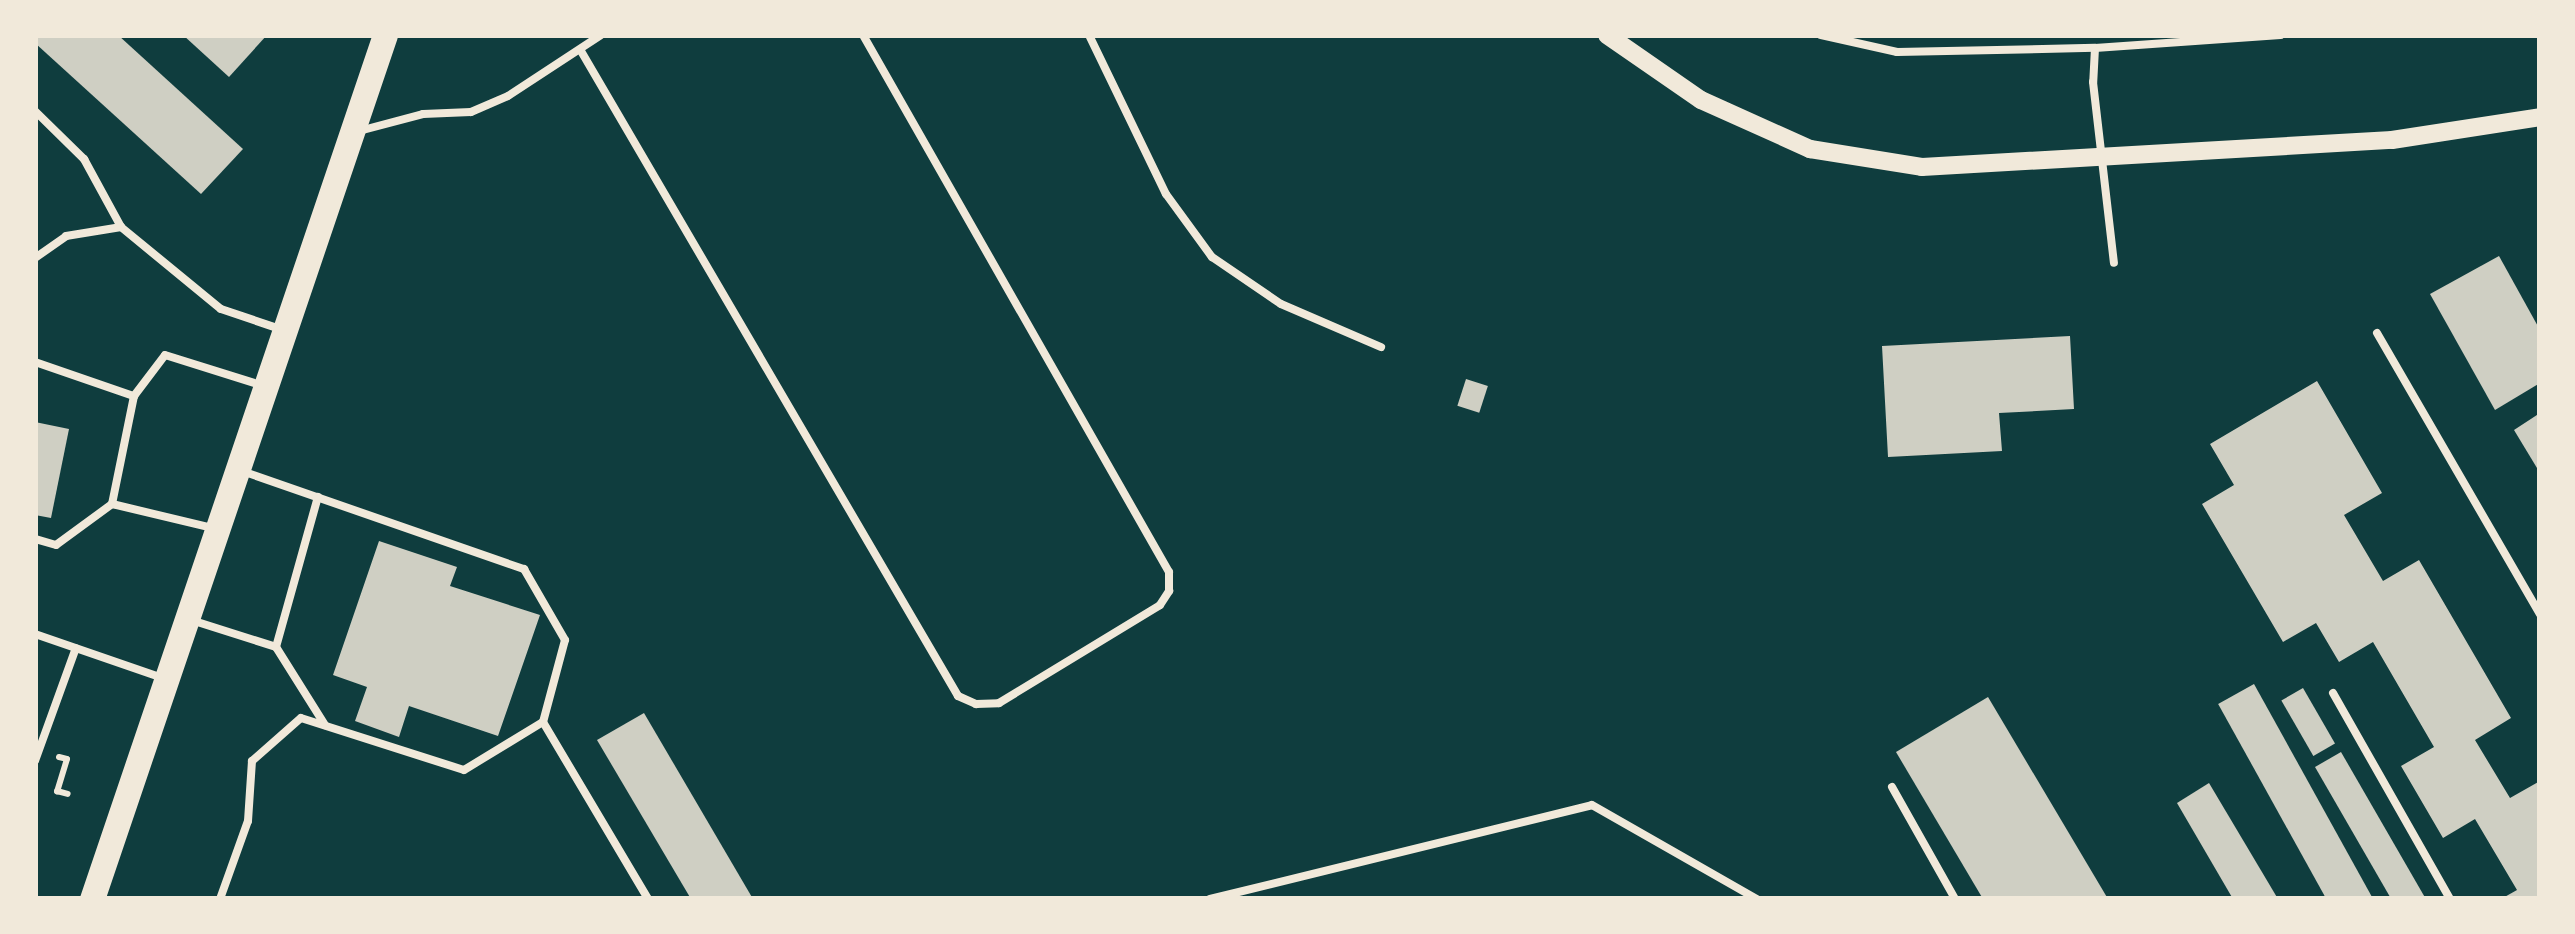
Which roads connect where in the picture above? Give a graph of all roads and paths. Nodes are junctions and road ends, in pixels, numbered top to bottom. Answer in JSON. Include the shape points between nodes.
{"nodes":[{"id":1,"x":385,"y":35,"type":"edge"},
{"id":2,"x":601,"y":35,"type":"edge"},
{"id":3,"x":863,"y":35,"type":"edge"},
{"id":4,"x":1089,"y":35,"type":"edge"},
{"id":5,"x":1607,"y":35,"type":"edge"},
{"id":6,"x":1820,"y":35,"type":"edge"},
{"id":7,"x":2281,"y":35,"type":"edge"},
{"id":8,"x":2095,"y":48,"type":"junction"},
{"id":9,"x":581,"y":50,"type":"junction"},
{"id":10,"x":35,"y":112,"type":"edge"},
{"id":11,"x":2540,"y":118,"type":"edge"},
{"id":12,"x":351,"y":133,"type":"junction"},
{"id":13,"x":2100,"y":154,"type":"junction"},
{"id":14,"x":121,"y":228,"type":"junction"},
{"id":15,"x":35,"y":258,"type":"edge"},
{"id":16,"x":2114,"y":264,"type":"dead end"},
{"id":17,"x":284,"y":331,"type":"junction"},
{"id":18,"x":2377,"y":333,"type":"dead end"},
{"id":19,"x":1380,"y":347,"type":"dead end"},
{"id":20,"x":35,"y":362,"type":"edge"},
{"id":21,"x":265,"y":386,"type":"junction"},
{"id":22,"x":134,"y":396,"type":"junction"},
{"id":23,"x":237,"y":470,"type":"junction"},
{"id":24,"x":318,"y":497,"type":"junction"},
{"id":25,"x":112,"y":504,"type":"junction"},
{"id":26,"x":217,"y":530,"type":"junction"},
{"id":27,"x":35,"y":539,"type":"edge"},
{"id":28,"x":2540,"y":614,"type":"edge"},
{"id":29,"x":187,"y":619,"type":"junction"},
{"id":30,"x":35,"y":634,"type":"edge"},
{"id":31,"x":276,"y":647,"type":"junction"},
{"id":32,"x":76,"y":648,"type":"junction"},
{"id":33,"x":166,"y":680,"type":"junction"},
{"id":34,"x":2334,"y":693,"type":"dead end"},
{"id":35,"x":543,"y":722,"type":"junction"},
{"id":36,"x":326,"y":726,"type":"junction"},
{"id":37,"x":54,"y":755,"type":"dead end"},
{"id":38,"x":35,"y":761,"type":"edge"},
{"id":39,"x":1892,"y":787,"type":"dead end"},
{"id":40,"x":68,"y":794,"type":"dead end"},
{"id":41,"x":92,"y":899,"type":"edge"},
{"id":42,"x":220,"y":899,"type":"edge"},
{"id":43,"x":648,"y":899,"type":"edge"},
{"id":44,"x":1210,"y":899,"type":"edge"},
{"id":45,"x":1757,"y":899,"type":"edge"},
{"id":46,"x":1955,"y":899,"type":"edge"},
{"id":47,"x":2450,"y":899,"type":"edge"}],
"edges":[{"from":1,"to":12,"type":"main road"},
{"from":2,"to":9,"type":"lane"},
{"from":3,"to":9,"type":"lane","via":[[1168,572],[1169,591],[1160,605],[999,703],[958,696]]},
{"from":4,"to":19,"type":"lane","via":[[1166,194],[1212,257],[1281,304]]},
{"from":5,"to":13,"type":"street","via":[[1700,100],[1810,149],[1922,166]]},
{"from":6,"to":8,"type":"lane","via":[[1897,52]]},
{"from":7,"to":8,"type":"lane"},
{"from":8,"to":13,"type":"lane"},
{"from":9,"to":12,"type":"lane","via":[[471,112],[423,114]]},
{"from":10,"to":14,"type":"lane","via":[[84,160]]},
{"from":11,"to":13,"type":"street","via":[[2392,140]]},
{"from":12,"to":17,"type":"main road"},
{"from":13,"to":16,"type":"lane"},
{"from":14,"to":15,"type":"lane","via":[[66,236]]},
{"from":14,"to":17,"type":"lane","via":[[221,310]]},
{"from":17,"to":21,"type":"main road"},
{"from":18,"to":28,"type":"lane"},
{"from":20,"to":22,"type":"lane"},
{"from":21,"to":22,"type":"lane","via":[[166,355]]},
{"from":21,"to":23,"type":"main road"},
{"from":22,"to":25,"type":"lane"},
{"from":23,"to":24,"type":"lane"},
{"from":23,"to":26,"type":"main road"},
{"from":24,"to":31,"type":"lane"},
{"from":24,"to":35,"type":"lane","via":[[524,569],[565,640]]},
{"from":25,"to":26,"type":"lane"},
{"from":25,"to":27,"type":"lane","via":[[56,545]]},
{"from":26,"to":29,"type":"main road"},
{"from":29,"to":31,"type":"lane"},
{"from":29,"to":33,"type":"main road"},
{"from":30,"to":32,"type":"lane"},
{"from":31,"to":36,"type":"lane"},
{"from":32,"to":33,"type":"lane"},
{"from":32,"to":38,"type":"lane"},
{"from":33,"to":41,"type":"main road"},
{"from":34,"to":47,"type":"lane"},
{"from":35,"to":36,"type":"lane","via":[[464,770]]},
{"from":35,"to":43,"type":"lane"},
{"from":36,"to":42,"type":"lane","via":[[300,718],[252,760],[248,821]]},
{"from":37,"to":40,"type":"path","via":[[68,759],[56,791]]},
{"from":39,"to":46,"type":"lane"},
{"from":44,"to":45,"type":"lane","via":[[1592,804]]}]}
